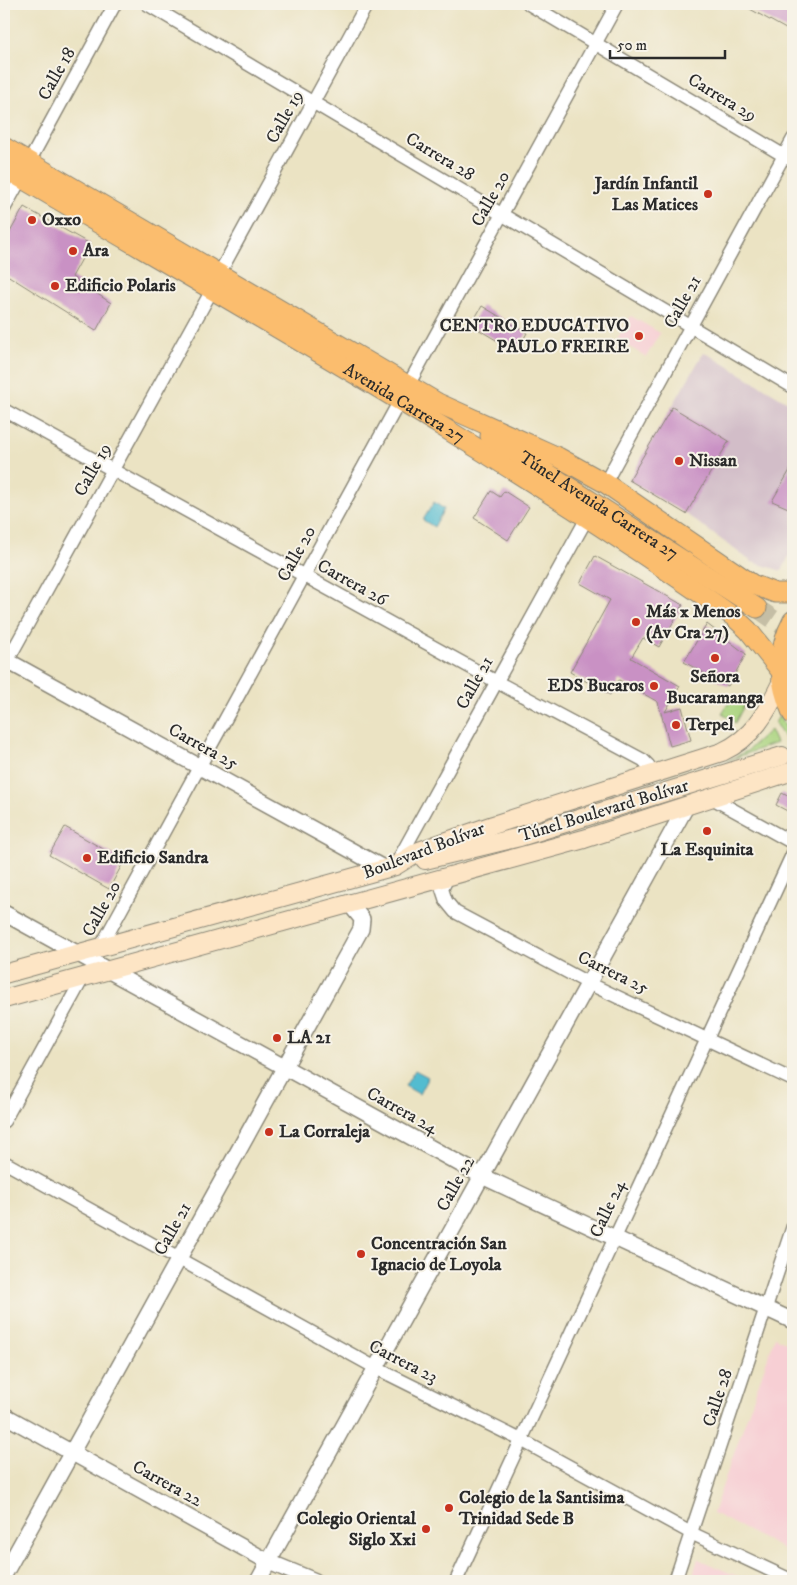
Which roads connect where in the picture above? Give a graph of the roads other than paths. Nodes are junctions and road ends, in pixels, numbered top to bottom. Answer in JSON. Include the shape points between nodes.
{"nodes":[{"id":1,"x":115,"y":4,"type":"edge"},
{"id":2,"x":146,"y":4,"type":"edge"},
{"id":3,"x":367,"y":4,"type":"edge"},
{"id":4,"x":529,"y":4,"type":"edge"},
{"id":5,"x":617,"y":4,"type":"edge"},
{"id":6,"x":596,"y":43,"type":"junction"},
{"id":7,"x":313,"y":102,"type":"junction"},
{"id":8,"x":793,"y":139,"type":"edge"},
{"id":9,"x":4,"y":147,"type":"edge"},
{"id":10,"x":789,"y":158,"type":"edge"},
{"id":11,"x":4,"y":168,"type":"edge"},
{"id":12,"x":25,"y":170,"type":"junction"},
{"id":13,"x":4,"y":209,"type":"edge"},
{"id":14,"x":503,"y":215,"type":"junction"},
{"id":15,"x":215,"y":282,"type":"junction"},
{"id":16,"x":691,"y":326,"type":"junction"},
{"id":17,"x":793,"y":387,"type":"edge"},
{"id":18,"x":405,"y":394,"type":"junction"},
{"id":19,"x":438,"y":403,"type":"junction"},
{"id":20,"x":4,"y":410,"type":"edge"},
{"id":21,"x":113,"y":470,"type":"junction"},
{"id":22,"x":605,"y":483,"type":"junction"},
{"id":23,"x":587,"y":518,"type":"junction"},
{"id":24,"x":304,"y":576,"type":"junction"},
{"id":25,"x":793,"y":593,"type":"edge"},
{"id":26,"x":756,"y":608,"type":"tunnel mouth"},
{"id":27,"x":793,"y":621,"type":"edge"},
{"id":28,"x":5,"y":662,"type":"edge"},
{"id":29,"x":780,"y":677,"type":"junction"},
{"id":30,"x":497,"y":682,"type":"junction"},
{"id":31,"x":793,"y":714,"type":"edge"},
{"id":32,"x":782,"y":756,"type":"dead end"},
{"id":33,"x":200,"y":766,"type":"junction"},
{"id":34,"x":793,"y":771,"type":"edge"},
{"id":35,"x":650,"y":776,"type":"junction"},
{"id":36,"x":710,"y":797,"type":"junction"},
{"id":37,"x":687,"y":805,"type":"junction"},
{"id":38,"x":793,"y":843,"type":"edge"},
{"id":39,"x":793,"y":853,"type":"edge"},
{"id":40,"x":390,"y":867,"type":"junction"},
{"id":41,"x":448,"y":877,"type":"junction"},
{"id":42,"x":349,"y":903,"type":"junction"},
{"id":43,"x":4,"y":912,"type":"edge"},
{"id":44,"x":76,"y":953,"type":"junction"},
{"id":45,"x":96,"y":963,"type":"junction"},
{"id":46,"x":4,"y":974,"type":"edge"},
{"id":47,"x":588,"y":984,"type":"junction"},
{"id":48,"x":4,"y":999,"type":"edge"},
{"id":49,"x":707,"y":1039,"type":"junction"},
{"id":50,"x":284,"y":1067,"type":"junction"},
{"id":51,"x":793,"y":1080,"type":"edge"},
{"id":52,"x":4,"y":1120,"type":"edge"},
{"id":53,"x":4,"y":1162,"type":"edge"},
{"id":54,"x":482,"y":1176,"type":"junction"},
{"id":55,"x":793,"y":1226,"type":"edge"},
{"id":56,"x":614,"y":1238,"type":"junction"},
{"id":57,"x":178,"y":1259,"type":"junction"},
{"id":58,"x":766,"y":1308,"type":"junction"},
{"id":59,"x":793,"y":1321,"type":"edge"},
{"id":60,"x":376,"y":1368,"type":"junction"},
{"id":61,"x":4,"y":1415,"type":"edge"},
{"id":62,"x":521,"y":1440,"type":"junction"},
{"id":63,"x":71,"y":1452,"type":"junction"},
{"id":64,"x":691,"y":1533,"type":"junction"},
{"id":65,"x":269,"y":1562,"type":"junction"},
{"id":66,"x":4,"y":1575,"type":"edge"},
{"id":67,"x":258,"y":1581,"type":"edge"},
{"id":68,"x":315,"y":1581,"type":"edge"},
{"id":69,"x":456,"y":1581,"type":"edge"},
{"id":70,"x":675,"y":1581,"type":"edge"},
{"id":71,"x":793,"y":1581,"type":"edge"}],
"edges":[{"from":1,"to":12,"type":"street","name":"Calle 18"},
{"from":2,"to":7,"type":"street","name":"Carrera 28"},
{"from":3,"to":7,"type":"street","name":"Calle 19"},
{"from":4,"to":6,"type":"street","name":"Carrera 29"},
{"from":5,"to":6,"type":"street","name":"Calle 20"},
{"from":6,"to":10,"type":"street","name":"Carrera 29"},
{"from":6,"to":14,"type":"street","name":"Calle 20"},
{"from":7,"to":14,"type":"street","name":"Carrera 28"},
{"from":7,"to":15,"type":"street","name":"Calle 19"},
{"from":8,"to":10,"type":"street","name":"Calle 21"},
{"from":9,"to":12,"type":"main road","name":"Avenida Carrera 27"},
{"from":10,"to":16,"type":"street","name":"Calle 21"},
{"from":11,"to":12,"type":"main road","name":"Avenida Carrera 27"},
{"from":12,"to":13,"type":"street","name":"Calle 18"},
{"from":12,"to":15,"type":"main road","name":"Avenida Carrera 27"},
{"from":14,"to":16,"type":"street","name":"Carrera 28"},
{"from":14,"to":18,"type":"street","name":"Calle 20"},
{"from":15,"to":18,"type":"main road","name":"Avenida Carrera 27"},
{"from":15,"to":21,"type":"street","name":"Calle 19"},
{"from":16,"to":17,"type":"street","name":"Carrera 28"},
{"from":16,"to":22,"type":"street","name":"Calle 21"},
{"from":18,"to":19,"type":"main road","name":"Avenida Carrera 27"},
{"from":18,"to":23,"type":"main road","name":"Avenida Carrera 27"},
{"from":18,"to":24,"type":"street","name":"Calle 20"},
{"from":19,"to":22,"type":"main road","name":"Avenida Carrera 27","via":[[558,457]]},
{"from":19,"to":26,"type":"main road","name":"Túnel Avenida Carrera 27"},
{"from":20,"to":21,"type":"street","name":"Carrera 26"},
{"from":21,"to":24,"type":"street","name":"Carrera 26"},
{"from":21,"to":28,"type":"street","name":"Calle 19"},
{"from":22,"to":25,"type":"main road","name":"Avenida Carrera 27","via":[[752,584],[775,593]]},
{"from":23,"to":29,"type":"main road","name":"Avenida Carrera 27","via":[[734,618],[748,630]]},
{"from":23,"to":30,"type":"street","name":"Calle 21"},
{"from":24,"to":30,"type":"street","name":"Carrera 26"},
{"from":24,"to":33,"type":"street","name":"Calle 20"},
{"from":27,"to":29,"type":"highway","via":[[782,650]]},
{"from":28,"to":33,"type":"street","name":"Carrera 25"},
{"from":29,"to":31,"type":"highway"},
{"from":29,"to":35,"type":"main road","name":"Boulevard Bolívar","via":[[756,728],[741,742],[722,752]]},
{"from":30,"to":35,"type":"street","name":"Carrera 26","via":[[644,760]]},
{"from":30,"to":40,"type":"street","name":"Calle 21"},
{"from":32,"to":40,"type":"main road","name":"Túnel Boulevard Bolívar","via":[[520,837]]},
{"from":33,"to":40,"type":"street","name":"Carrera 25"},
{"from":33,"to":45,"type":"street","name":"Calle 20"},
{"from":34,"to":36,"type":"main road","name":"Boulevard Bolívar"},
{"from":35,"to":40,"type":"main road","name":"Boulevard Bolívar","via":[[485,828],[420,851]]},
{"from":36,"to":37,"type":"main road","name":"Boulevard Bolívar"},
{"from":36,"to":38,"type":"street"},
{"from":37,"to":41,"type":"main road","name":"Boulevard Bolívar","via":[[584,839]]},
{"from":37,"to":47,"type":"street","name":"Calle 22"},
{"from":39,"to":49,"type":"street","name":"Calle 24"},
{"from":40,"to":45,"type":"main road","name":"Boulevard Bolívar"},
{"from":41,"to":42,"type":"main road","name":"Boulevard Bolívar"},
{"from":41,"to":47,"type":"street","name":"Carrera 25","via":[[442,889],[446,901],[456,912]]},
{"from":42,"to":45,"type":"main road","name":"Boulevard Bolívar"},
{"from":42,"to":50,"type":"street","name":"Calle 21","via":[[362,919],[361,929]]},
{"from":43,"to":44,"type":"street"},
{"from":44,"to":45,"type":"main road","name":"Boulevard Bolívar"},
{"from":44,"to":46,"type":"main road","name":"Boulevard Bolívar"},
{"from":45,"to":48,"type":"main road","name":"Boulevard Bolívar"},
{"from":45,"to":50,"type":"street","name":"Carrera 24"},
{"from":45,"to":52,"type":"street","name":"Calle 20"},
{"from":47,"to":49,"type":"street","name":"Carrera 25"},
{"from":47,"to":54,"type":"street","name":"Calle 22"},
{"from":49,"to":51,"type":"street","name":"Carrera 25"},
{"from":49,"to":56,"type":"street","name":"Calle 24"},
{"from":50,"to":54,"type":"street","name":"Carrera 24"},
{"from":50,"to":57,"type":"street","name":"Calle 21"},
{"from":53,"to":57,"type":"street","name":"Carrera 23"},
{"from":54,"to":56,"type":"street","name":"Carrera 24"},
{"from":54,"to":60,"type":"street","name":"Calle 22"},
{"from":55,"to":58,"type":"street","name":"Calle 28"},
{"from":56,"to":58,"type":"street","name":"Carrera 24"},
{"from":56,"to":62,"type":"street","name":"Calle 24"},
{"from":57,"to":60,"type":"street","name":"Carrera 23"},
{"from":57,"to":63,"type":"street","name":"Calle 21"},
{"from":58,"to":59,"type":"street","name":"Carrera 24"},
{"from":58,"to":64,"type":"street","name":"Calle 28"},
{"from":60,"to":62,"type":"street","name":"Carrera 23"},
{"from":60,"to":65,"type":"street","name":"Calle 22"},
{"from":61,"to":63,"type":"street","name":"Carrera 22"},
{"from":62,"to":64,"type":"street","name":"Carrera 23"},
{"from":62,"to":69,"type":"street","name":"Calle 24"},
{"from":63,"to":65,"type":"street","name":"Carrera 22"},
{"from":63,"to":66,"type":"street","name":"Calle 21"},
{"from":64,"to":70,"type":"street","name":"Calle 28"},
{"from":64,"to":71,"type":"street","name":"Carrera 23"},
{"from":65,"to":67,"type":"street","name":"Calle 22"},
{"from":65,"to":68,"type":"street","name":"Carrera 22"}]}
